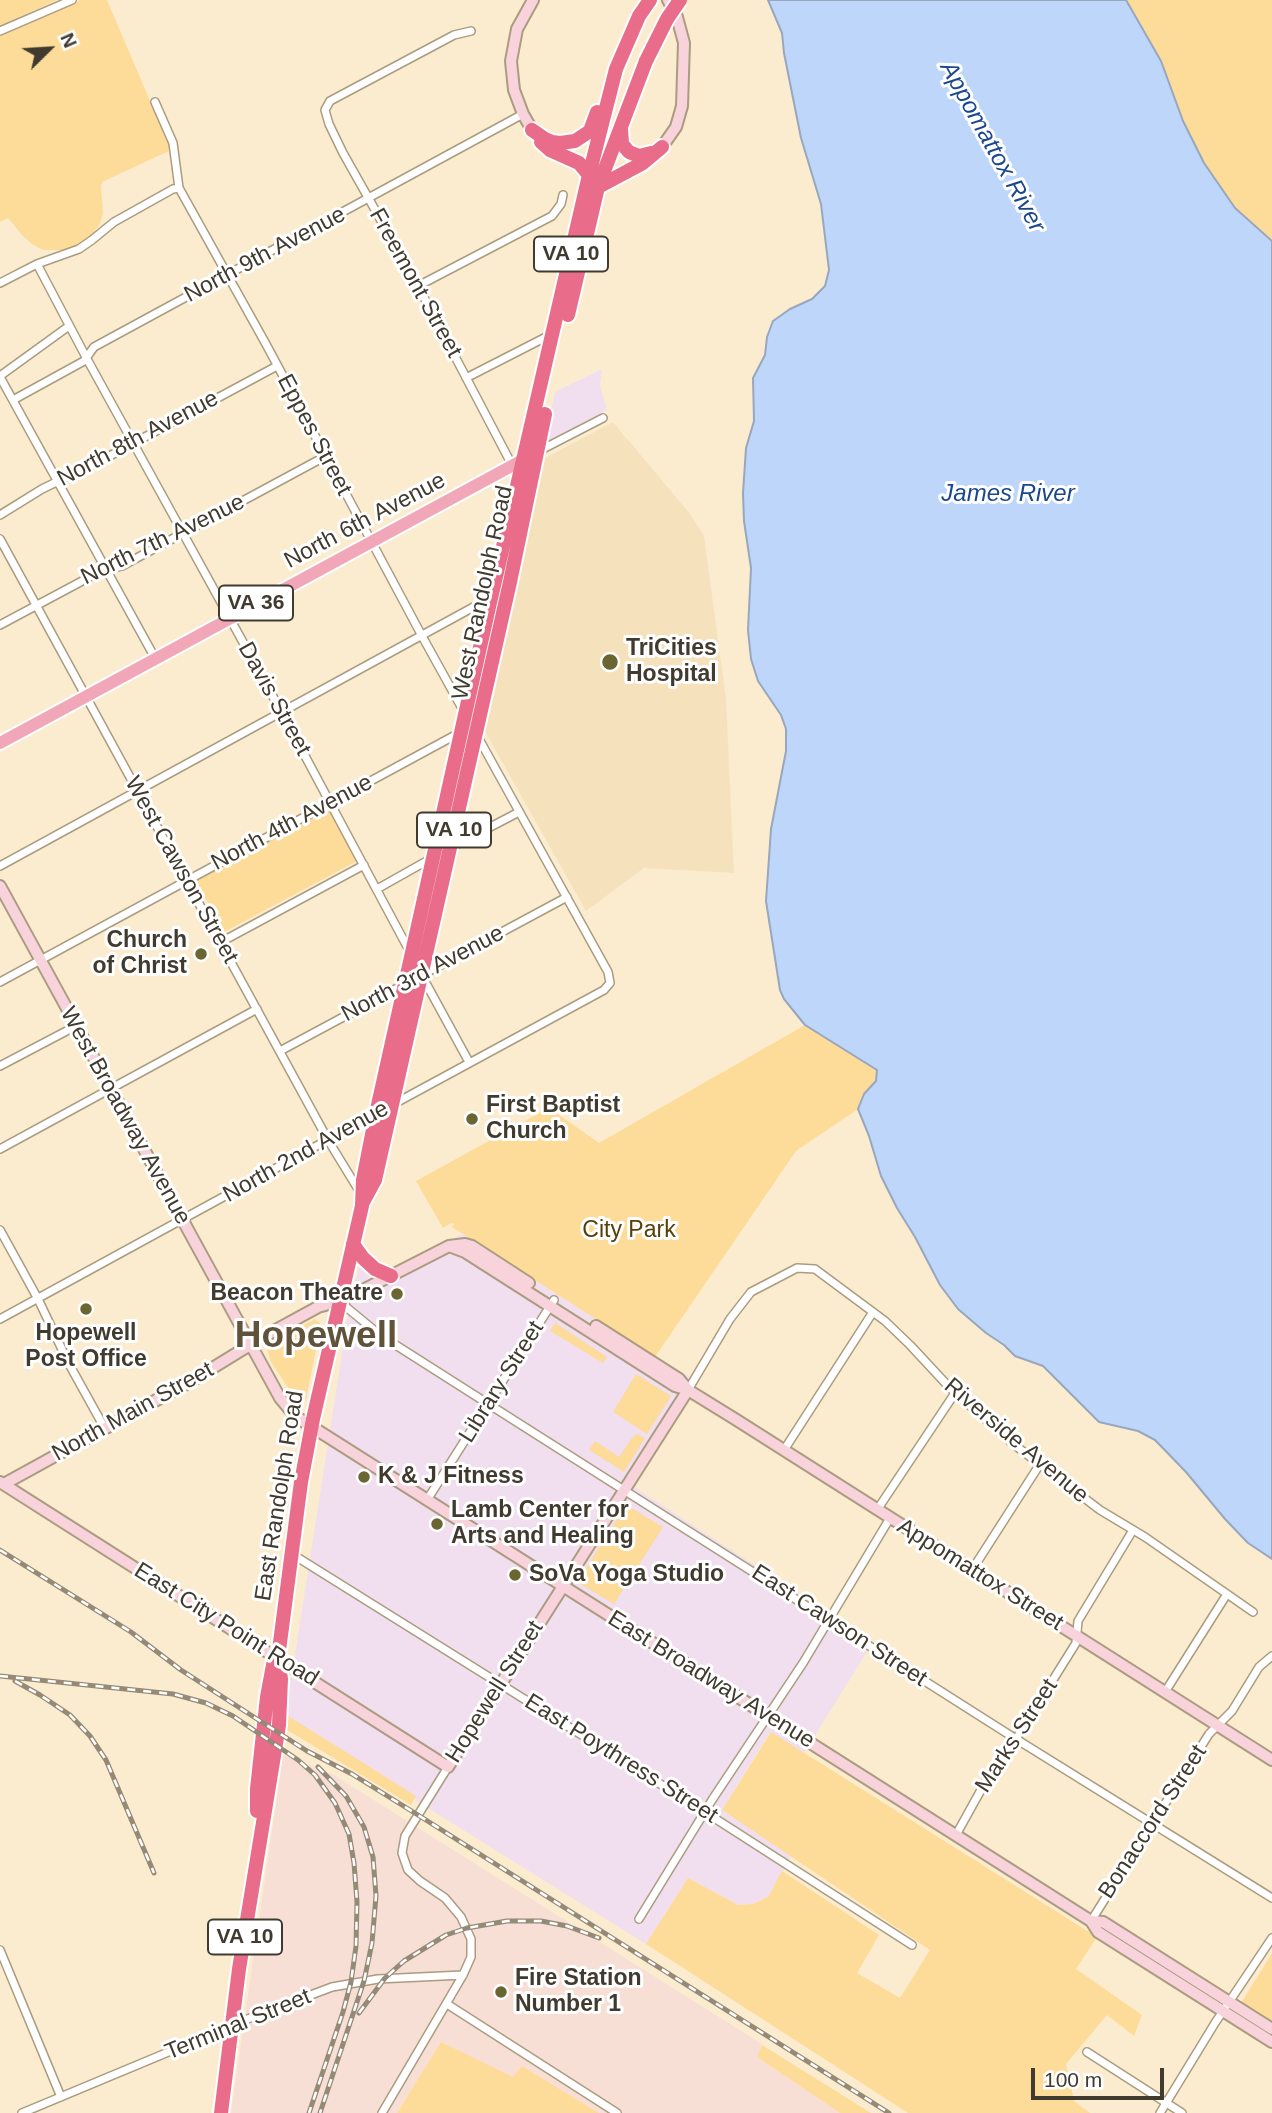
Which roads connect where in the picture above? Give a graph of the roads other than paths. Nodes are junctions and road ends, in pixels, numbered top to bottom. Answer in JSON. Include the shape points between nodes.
{"nodes":[{"id":1,"x":72,"y":0,"type":"edge"},
{"id":2,"x":533,"y":0,"type":"edge"},
{"id":3,"x":650,"y":0,"type":"edge"},
{"id":4,"x":668,"y":0,"type":"edge"},
{"id":5,"x":680,"y":0,"type":"edge"},
{"id":6,"x":0,"y":31,"type":"edge"},
{"id":7,"x":471,"y":31,"type":"dead end"},
{"id":8,"x":623,"y":51,"type":"junction"},
{"id":9,"x":155,"y":103,"type":"dead end"},
{"id":10,"x":523,"y":114,"type":"junction"},
{"id":11,"x":621,"y":125,"type":"junction"},
{"id":12,"x":532,"y":130,"type":"junction"},
{"id":13,"x":662,"y":148,"type":"junction"},
{"id":14,"x":594,"y":181,"type":"junction"},
{"id":15,"x":179,"y":188,"type":"junction"},
{"id":16,"x":563,"y":195,"type":"dead end"},
{"id":17,"x":369,"y":199,"type":"junction"},
{"id":18,"x":37,"y":264,"type":"junction"},
{"id":19,"x":228,"y":276,"type":"junction"},
{"id":20,"x":0,"y":284,"type":"edge"},
{"id":21,"x":418,"y":286,"type":"junction"},
{"id":22,"x":69,"y":326,"type":"junction"},
{"id":23,"x":554,"y":333,"type":"junction"},
{"id":24,"x":87,"y":359,"type":"junction"},
{"id":25,"x":277,"y":366,"type":"junction"},
{"id":26,"x":0,"y":377,"type":"edge"},
{"id":27,"x":467,"y":379,"type":"junction"},
{"id":28,"x":13,"y":400,"type":"junction"},
{"id":29,"x":603,"y":418,"type":"dead end"},
{"id":30,"x":133,"y":442,"type":"junction"},
{"id":31,"x":326,"y":456,"type":"junction"},
{"id":32,"x":524,"y":459,"type":"junction"},
{"id":33,"x":57,"y":482,"type":"junction"},
{"id":34,"x":0,"y":515,"type":"edge"},
{"id":35,"x":184,"y":533,"type":"junction"},
{"id":36,"x":0,"y":539,"type":"edge"},
{"id":37,"x":371,"y":541,"type":"junction"},
{"id":38,"x":107,"y":570,"type":"junction"},
{"id":39,"x":510,"y":582,"type":"junction"},
{"id":40,"x":491,"y":598,"type":"junction"},
{"id":41,"x":35,"y":606,"type":"junction"},
{"id":42,"x":230,"y":618,"type":"junction"},
{"id":43,"x":0,"y":625,"type":"edge"},
{"id":44,"x":422,"y":636,"type":"junction"},
{"id":45,"x":155,"y":658,"type":"junction"},
{"id":46,"x":85,"y":696,"type":"junction"},
{"id":47,"x":282,"y":713,"type":"junction"},
{"id":48,"x":465,"y":714,"type":"junction"},
{"id":49,"x":468,"y":733,"type":"junction"},
{"id":50,"x":0,"y":743,"type":"edge"},
{"id":51,"x":138,"y":791,"type":"junction"},
{"id":52,"x":330,"y":803,"type":"junction"},
{"id":53,"x":519,"y":812,"type":"junction"},
{"id":54,"x":450,"y":849,"type":"junction"},
{"id":55,"x":433,"y":857,"type":"junction"},
{"id":56,"x":363,"y":865,"type":"junction"},
{"id":57,"x":0,"y":866,"type":"edge"},
{"id":58,"x":187,"y":880,"type":"junction"},
{"id":59,"x":0,"y":886,"type":"edge"},
{"id":60,"x":377,"y":889,"type":"junction"},
{"id":61,"x":567,"y":897,"type":"junction"},
{"id":62,"x":221,"y":942,"type":"junction"},
{"id":63,"x":412,"y":955,"type":"junction"},
{"id":64,"x":40,"y":960,"type":"junction"},
{"id":65,"x":421,"y":975,"type":"junction"},
{"id":66,"x":0,"y":982,"type":"edge"},
{"id":67,"x":405,"y":984,"type":"junction"},
{"id":68,"x":257,"y":1009,"type":"junction"},
{"id":69,"x":76,"y":1026,"type":"junction"},
{"id":70,"x":280,"y":1051,"type":"junction"},
{"id":71,"x":469,"y":1062,"type":"junction"},
{"id":72,"x":0,"y":1066,"type":"edge"},
{"id":73,"x":111,"y":1089,"type":"junction"},
{"id":74,"x":393,"y":1104,"type":"junction"},
{"id":75,"x":376,"y":1114,"type":"junction"},
{"id":76,"x":328,"y":1140,"type":"junction"},
{"id":77,"x":0,"y":1149,"type":"edge"},
{"id":78,"x":363,"y":1199,"type":"junction"},
{"id":79,"x":182,"y":1220,"type":"junction"},
{"id":80,"x":0,"y":1230,"type":"edge"},
{"id":81,"x":353,"y":1244,"type":"junction"},
{"id":82,"x":449,"y":1246,"type":"joint"},
{"id":83,"x":391,"y":1276,"type":"junction"},
{"id":84,"x":779,"y":1276,"type":"joint"},
{"id":85,"x":38,"y":1299,"type":"junction"},
{"id":86,"x":339,"y":1301,"type":"junction"},
{"id":87,"x":552,"y":1303,"type":"junction"},
{"id":88,"x":873,"y":1312,"type":"junction"},
{"id":89,"x":0,"y":1319,"type":"edge"},
{"id":90,"x":251,"y":1346,"type":"junction"},
{"id":91,"x":688,"y":1390,"type":"junction"},
{"id":92,"x":955,"y":1393,"type":"junction"},
{"id":93,"x":489,"y":1404,"type":"junction"},
{"id":94,"x":104,"y":1427,"type":"junction"},
{"id":95,"x":311,"y":1427,"type":"junction"},
{"id":96,"x":785,"y":1450,"type":"junction"},
{"id":97,"x":1040,"y":1464,"type":"junction"},
{"id":98,"x":1,"y":1484,"type":"edge"},
{"id":99,"x":624,"y":1489,"type":"junction"},
{"id":100,"x":427,"y":1500,"type":"junction"},
{"id":101,"x":877,"y":1510,"type":"junction"},
{"id":102,"x":890,"y":1518,"type":"junction"},
{"id":103,"x":1133,"y":1530,"type":"junction"},
{"id":104,"x":292,"y":1553,"type":"junction"},
{"id":105,"x":972,"y":1570,"type":"junction"},
{"id":106,"x":562,"y":1586,"type":"junction"},
{"id":107,"x":1227,"y":1594,"type":"junction"},
{"id":108,"x":1253,"y":1612,"type":"dead end"},
{"id":109,"x":829,"y":1620,"type":"junction"},
{"id":110,"x":1077,"y":1636,"type":"junction"},
{"id":111,"x":1272,"y":1656,"type":"edge"},
{"id":112,"x":278,"y":1658,"type":"junction"},
{"id":113,"x":501,"y":1683,"type":"junction"},
{"id":114,"x":1165,"y":1692,"type":"junction"},
{"id":115,"x":768,"y":1716,"type":"junction"},
{"id":116,"x":1218,"y":1726,"type":"junction"},
{"id":117,"x":1016,"y":1739,"type":"junction"},
{"id":118,"x":1272,"y":1760,"type":"edge"},
{"id":119,"x":448,"y":1767,"type":"junction"},
{"id":120,"x":705,"y":1812,"type":"junction"},
{"id":121,"x":1153,"y":1823,"type":"junction"},
{"id":122,"x":956,"y":1835,"type":"junction"},
{"id":123,"x":1272,"y":1898,"type":"edge"},
{"id":124,"x":639,"y":1919,"type":"dead end"},
{"id":125,"x":1091,"y":1921,"type":"junction"},
{"id":126,"x":1272,"y":1938,"type":"edge"},
{"id":127,"x":912,"y":1945,"type":"dead end"},
{"id":128,"x":0,"y":1950,"type":"edge"},
{"id":129,"x":463,"y":1975,"type":"junction"},
{"id":130,"x":447,"y":2004,"type":"junction"},
{"id":131,"x":1227,"y":2007,"type":"junction"},
{"id":132,"x":232,"y":2026,"type":"junction"},
{"id":133,"x":1272,"y":2029,"type":"edge"},
{"id":134,"x":1272,"y":2042,"type":"edge"},
{"id":135,"x":1087,"y":2052,"type":"dead end"},
{"id":136,"x":61,"y":2097,"type":"junction"},
{"id":137,"x":1166,"y":2104,"type":"junction"},
{"id":138,"x":22,"y":2113,"type":"edge"},
{"id":139,"x":221,"y":2113,"type":"edge"},
{"id":140,"x":382,"y":2113,"type":"edge"},
{"id":141,"x":617,"y":2113,"type":"edge"},
{"id":142,"x":1160,"y":2113,"type":"edge"},
{"id":143,"x":1182,"y":2113,"type":"edge"}],
"edges":[{"from":1,"to":6,"type":"street"},
{"from":2,"to":10,"type":"street","via":[[517,29],[511,61]]},
{"from":3,"to":8,"type":"highway","name":"West Randolph Road","number":"VA 10"},
{"from":4,"to":13,"type":"street","via":[[684,43],[682,106],[676,127]]},
{"from":5,"to":11,"type":"highway","name":"West Randolph Road","number":"VA 10","bridge":true,"via":[[646,61]]},
{"from":7,"to":17,"type":"street","name":"Freemont Street","via":[[454,35],[330,101],[325,110],[329,124]]},
{"from":8,"to":12,"type":"highway","via":[[608,68],[595,121],[585,135],[560,143]]},
{"from":8,"to":14,"type":"highway","name":"West Randolph Road","number":"VA 10"},
{"from":9,"to":15,"type":"street","name":"Eppes Street","via":[[173,143]]},
{"from":10,"to":12,"type":"street"},
{"from":10,"to":17,"type":"street","name":"North 9th Avenue"},
{"from":11,"to":13,"type":"highway","via":[[622,144],[634,155]]},
{"from":11,"to":14,"type":"highway","name":"West Randolph Road","number":"VA 10"},
{"from":12,"to":14,"type":"highway","via":[[544,146],[574,160]]},
{"from":13,"to":14,"type":"highway","via":[[643,163]]},
{"from":14,"to":23,"type":"highway","name":"West Randolph Road","number":"VA 10"},
{"from":14,"to":32,"type":"highway","name":"West Randolph Road","number":"VA 10"},
{"from":15,"to":18,"type":"street","via":[[114,222],[79,249]]},
{"from":15,"to":19,"type":"street","name":"Eppes Street"},
{"from":16,"to":21,"type":"street","via":[[552,216]]},
{"from":17,"to":19,"type":"street","name":"North 9th Avenue"},
{"from":17,"to":21,"type":"street","name":"Freemont Street"},
{"from":18,"to":20,"type":"street"},
{"from":18,"to":22,"type":"street","name":"Davis Street"},
{"from":19,"to":24,"type":"street","name":"North 9th Avenue","via":[[94,347]]},
{"from":19,"to":25,"type":"street","name":"Eppes Street"},
{"from":21,"to":27,"type":"street","name":"Freemont Street"},
{"from":22,"to":24,"type":"street","name":"Davis Street"},
{"from":22,"to":26,"type":"street"},
{"from":23,"to":27,"type":"street"},
{"from":23,"to":32,"type":"highway","name":"West Randolph Road","number":"VA 10"},
{"from":24,"to":28,"type":"street","name":"North 9th Avenue"},
{"from":24,"to":30,"type":"street","name":"Davis Street"},
{"from":25,"to":30,"type":"street","name":"North 8th Avenue"},
{"from":25,"to":31,"type":"street","name":"Eppes Street"},
{"from":26,"to":28,"type":"street"},
{"from":27,"to":32,"type":"street","name":"Freemont Street"},
{"from":28,"to":33,"type":"street"},
{"from":29,"to":32,"type":"street","name":"North 6th Avenue"},
{"from":30,"to":33,"type":"street","name":"North 8th Avenue"},
{"from":30,"to":35,"type":"street","name":"Davis Street"},
{"from":31,"to":35,"type":"street","name":"North 7th Avenue"},
{"from":31,"to":37,"type":"street","name":"Eppes Street"},
{"from":32,"to":37,"type":"main road","name":"North 6th Avenue","number":"VA 36"},
{"from":32,"to":39,"type":"highway","name":"West Randolph Road","number":"VA 10"},
{"from":32,"to":40,"type":"highway","name":"West Randolph Road","number":"VA 10"},
{"from":33,"to":34,"type":"street","name":"North 8th Avenue"},
{"from":33,"to":38,"type":"street"},
{"from":35,"to":38,"type":"street","name":"North 7th Avenue"},
{"from":35,"to":42,"type":"street","name":"Davis Street"},
{"from":36,"to":41,"type":"street","name":"West Cawson Street"},
{"from":37,"to":42,"type":"main road","name":"North 6th Avenue","number":"VA 36"},
{"from":37,"to":44,"type":"street","name":"Eppes Street"},
{"from":38,"to":41,"type":"street","name":"North 7th Avenue"},
{"from":38,"to":45,"type":"street"},
{"from":39,"to":40,"type":"street"},
{"from":39,"to":49,"type":"highway","name":"West Randolph Road","number":"VA 10"},
{"from":40,"to":44,"type":"street"},
{"from":40,"to":48,"type":"highway","name":"West Randolph Road","number":"VA 10"},
{"from":41,"to":43,"type":"street","name":"North 7th Avenue"},
{"from":41,"to":46,"type":"street","name":"West Cawson Street"},
{"from":42,"to":45,"type":"main road","name":"North 6th Avenue","number":"VA 36"},
{"from":42,"to":47,"type":"street","name":"Davis Street"},
{"from":44,"to":47,"type":"street"},
{"from":44,"to":48,"type":"street","name":"Eppes Street"},
{"from":45,"to":46,"type":"main road","name":"North 6th Avenue","number":"VA 36"},
{"from":46,"to":50,"type":"main road","name":"North 6th Avenue","number":"VA 36"},
{"from":46,"to":51,"type":"street","name":"West Cawson Street"},
{"from":47,"to":51,"type":"street"},
{"from":47,"to":52,"type":"street","name":"Davis Street"},
{"from":48,"to":49,"type":"highway","name":"West Randolph Road","number":"VA 10"},
{"from":49,"to":52,"type":"street","name":"North 4th Avenue"},
{"from":49,"to":53,"type":"street"},
{"from":49,"to":54,"type":"highway","name":"West Randolph Road","number":"VA 10"},
{"from":49,"to":55,"type":"highway","name":"West Randolph Road","number":"VA 10"},
{"from":51,"to":57,"type":"street"},
{"from":51,"to":58,"type":"street","name":"West Cawson Street"},
{"from":52,"to":56,"type":"street","name":"Davis Street"},
{"from":52,"to":58,"type":"street","name":"North 4th Avenue"},
{"from":53,"to":54,"type":"street"},
{"from":53,"to":61,"type":"street"},
{"from":54,"to":55,"type":"street"},
{"from":54,"to":65,"type":"highway","name":"West Randolph Road","number":"VA 10"},
{"from":55,"to":60,"type":"street"},
{"from":55,"to":63,"type":"highway","name":"West Randolph Road","number":"VA 10"},
{"from":56,"to":60,"type":"street","name":"Davis Street"},
{"from":56,"to":62,"type":"street"},
{"from":58,"to":62,"type":"street","name":"West Cawson Street"},
{"from":58,"to":64,"type":"street","name":"North 4th Avenue"},
{"from":59,"to":64,"type":"street","name":"West Broadway Avenue"},
{"from":60,"to":63,"type":"street","name":"Davis Street"},
{"from":61,"to":65,"type":"street","name":"North 3rd Avenue"},
{"from":61,"to":71,"type":"street","name":"North 2nd Avenue","via":[[610,983]]},
{"from":62,"to":68,"type":"street","name":"West Cawson Street"},
{"from":63,"to":65,"type":"street","name":"Davis Street"},
{"from":63,"to":67,"type":"highway","name":"West Randolph Road","number":"VA 10"},
{"from":64,"to":66,"type":"street","name":"North 4th Avenue"},
{"from":64,"to":69,"type":"street","name":"West Broadway Avenue"},
{"from":65,"to":67,"type":"street","name":"North 3rd Avenue"},
{"from":65,"to":71,"type":"street","name":"Davis Street"},
{"from":65,"to":74,"type":"highway","name":"West Randolph Road","number":"VA 10"},
{"from":67,"to":70,"type":"street","name":"North 3rd Avenue"},
{"from":67,"to":75,"type":"highway","name":"West Randolph Road","number":"VA 10"},
{"from":68,"to":70,"type":"street","name":"West Cawson Street"},
{"from":68,"to":73,"type":"street"},
{"from":69,"to":72,"type":"street"},
{"from":69,"to":73,"type":"street","name":"West Broadway Avenue"},
{"from":70,"to":76,"type":"street","name":"West Cawson Street"},
{"from":71,"to":74,"type":"street","name":"North 2nd Avenue"},
{"from":73,"to":77,"type":"street"},
{"from":73,"to":79,"type":"street","name":"West Broadway Avenue"},
{"from":74,"to":75,"type":"street","name":"North 2nd Avenue"},
{"from":74,"to":78,"type":"highway","name":"West Randolph Road","number":"VA 10","via":[[375,1180]]},
{"from":75,"to":76,"type":"street","name":"North 2nd Avenue"},
{"from":75,"to":78,"type":"highway","name":"West Randolph Road","number":"VA 10"},
{"from":76,"to":78,"type":"street","name":"West Cawson Street"},
{"from":76,"to":79,"type":"street","name":"North 2nd Avenue"},
{"from":78,"to":81,"type":"highway","name":"West Randolph Road","number":"VA 10"},
{"from":79,"to":85,"type":"street","name":"North 2nd Avenue"},
{"from":79,"to":90,"type":"street","name":"West Broadway Avenue"},
{"from":80,"to":85,"type":"street"},
{"from":81,"to":83,"type":"highway","via":[[375,1269]]},
{"from":81,"to":86,"type":"highway","name":"West Randolph Road","number":"VA 10"},
{"from":82,"to":83,"type":"street","name":"North Main Street"},
{"from":82,"to":87,"type":"street","name":"Appomattox Street"},
{"from":83,"to":86,"type":"street","name":"North Main Street"},
{"from":84,"to":88,"type":"street","name":"Riverside Avenue","via":[[797,1268],[814,1269]]},
{"from":84,"to":91,"type":"street","name":"Hopewell Street","via":[[751,1292],[739,1307]]},
{"from":85,"to":89,"type":"street","name":"North 2nd Avenue"},
{"from":85,"to":94,"type":"street"},
{"from":86,"to":90,"type":"street","name":"North Main Street","via":[[318,1307]]},
{"from":86,"to":93,"type":"street","name":"East Cawson Street","via":[[380,1335]]},
{"from":86,"to":95,"type":"highway","name":"East Randolph Road","number":"VA 10"},
{"from":87,"to":91,"type":"street","name":"Appomattox Street","via":[[675,1386]]},
{"from":87,"to":93,"type":"street","name":"Library Street"},
{"from":88,"to":92,"type":"street","name":"Riverside Avenue"},
{"from":88,"to":96,"type":"street"},
{"from":90,"to":94,"type":"street","name":"North Main Street"},
{"from":90,"to":95,"type":"street","name":"East Broadway Avenue","via":[[287,1408]]},
{"from":91,"to":96,"type":"street","name":"Appomattox Street"},
{"from":91,"to":99,"type":"street","name":"Hopewell Street"},
{"from":92,"to":97,"type":"street","name":"Riverside Avenue"},
{"from":92,"to":101,"type":"street"},
{"from":93,"to":99,"type":"street","name":"East Cawson Street"},
{"from":93,"to":100,"type":"street","name":"Library Street"},
{"from":94,"to":98,"type":"street","name":"North Main Street"},
{"from":95,"to":100,"type":"street","name":"East Broadway Avenue"},
{"from":95,"to":104,"type":"highway","name":"East Randolph Road","number":"VA 10"},
{"from":96,"to":101,"type":"street","name":"Appomattox Street"},
{"from":97,"to":103,"type":"street","name":"Riverside Avenue"},
{"from":97,"to":105,"type":"street"},
{"from":98,"to":112,"type":"street","name":"East City Point Road"},
{"from":99,"to":106,"type":"street","name":"Hopewell Street"},
{"from":99,"to":109,"type":"street","name":"East Cawson Street"},
{"from":100,"to":106,"type":"street","name":"East Broadway Avenue"},
{"from":101,"to":102,"type":"street","name":"Appomattox Street"},
{"from":102,"to":105,"type":"street","name":"Appomattox Street"},
{"from":102,"to":109,"type":"street"},
{"from":103,"to":107,"type":"street","name":"Riverside Avenue"},
{"from":103,"to":110,"type":"street","name":"Marks Street","via":[[1078,1621]]},
{"from":104,"to":112,"type":"highway","name":"East Randolph Road","number":"VA 10"},
{"from":104,"to":113,"type":"street","name":"East Poythress Street"},
{"from":105,"to":110,"type":"street","name":"Appomattox Street"},
{"from":106,"to":113,"type":"street","name":"Hopewell Street"},
{"from":106,"to":115,"type":"street","name":"East Broadway Avenue"},
{"from":107,"to":108,"type":"street","name":"Riverside Avenue"},
{"from":107,"to":114,"type":"street"},
{"from":109,"to":115,"type":"street"},
{"from":109,"to":117,"type":"street","name":"East Cawson Street"},
{"from":110,"to":114,"type":"street","name":"Appomattox Street"},
{"from":110,"to":117,"type":"street","name":"Marks Street"},
{"from":111,"to":116,"type":"street","name":"Bonaccord Street","via":[[1259,1667]]},
{"from":112,"to":119,"type":"street","name":"East City Point Road"},
{"from":112,"to":132,"type":"highway","name":"East Randolph Road","number":"VA 10","via":[[279,1725]]},
{"from":113,"to":119,"type":"street","name":"Hopewell Street"},
{"from":113,"to":120,"type":"street","name":"East Poythress Street"},
{"from":114,"to":116,"type":"street","name":"Appomattox Street"},
{"from":115,"to":120,"type":"street"},
{"from":115,"to":122,"type":"street","name":"East Broadway Avenue"},
{"from":116,"to":118,"type":"street","name":"Appomattox Street"},
{"from":116,"to":121,"type":"street","name":"Bonaccord Street"},
{"from":117,"to":121,"type":"street","name":"East Cawson Street"},
{"from":117,"to":122,"type":"street","name":"Marks Street"},
{"from":119,"to":129,"type":"street","name":"Hopewell Street","via":[[405,1836],[401,1853],[408,1870],[454,1907],[467,1928],[471,1957]]},
{"from":120,"to":124,"type":"street"},
{"from":120,"to":127,"type":"street","name":"East Poythress Street"},
{"from":121,"to":123,"type":"street","name":"East Cawson Street"},
{"from":121,"to":125,"type":"street","name":"Bonaccord Street"},
{"from":122,"to":125,"type":"street","name":"East Broadway Avenue"},
{"from":125,"to":131,"type":"street","name":"East Broadway Avenue","via":[[1098,1933]]},
{"from":126,"to":131,"type":"street"},
{"from":128,"to":136,"type":"street"},
{"from":129,"to":130,"type":"street"},
{"from":129,"to":132,"type":"street","name":"Terminal Street","via":[[344,1983]]},
{"from":130,"to":140,"type":"street"},
{"from":130,"to":141,"type":"street"},
{"from":131,"to":133,"type":"street","name":"East Broadway Avenue"},
{"from":131,"to":134,"type":"street","name":"East Broadway Avenue"},
{"from":131,"to":137,"type":"street"},
{"from":132,"to":136,"type":"street","name":"Terminal Street"},
{"from":132,"to":139,"type":"highway","name":"East Randolph Road","number":"VA 10"},
{"from":135,"to":137,"type":"street"},
{"from":136,"to":138,"type":"street","name":"Terminal Street"},
{"from":137,"to":142,"type":"street"},
{"from":137,"to":143,"type":"street"}]}
